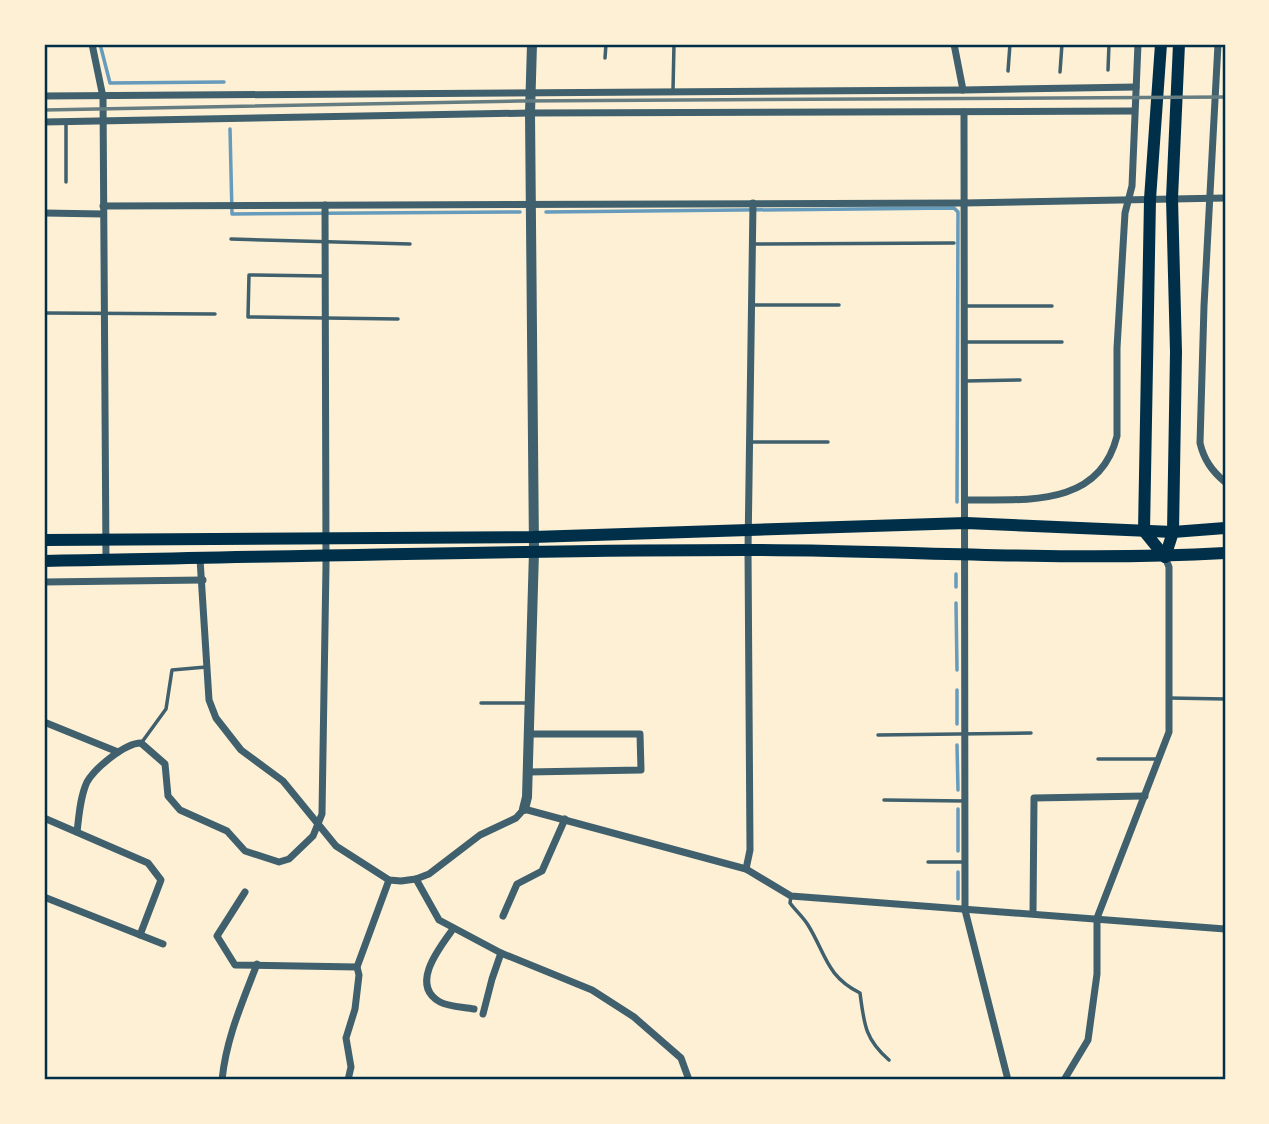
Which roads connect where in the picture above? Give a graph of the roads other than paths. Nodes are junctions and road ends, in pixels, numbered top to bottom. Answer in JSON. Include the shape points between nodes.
{"nodes":[{"id":1,"x":92,"y":44,"type":"edge"},
{"id":2,"x":532,"y":44,"type":"edge"},
{"id":3,"x":606,"y":44,"type":"edge"},
{"id":4,"x":674,"y":44,"type":"edge"},
{"id":5,"x":954,"y":44,"type":"edge"},
{"id":6,"x":1010,"y":44,"type":"edge"},
{"id":7,"x":1062,"y":44,"type":"edge"},
{"id":8,"x":1109,"y":44,"type":"edge"},
{"id":9,"x":1138,"y":44,"type":"edge"},
{"id":10,"x":1161,"y":44,"type":"edge"},
{"id":11,"x":1179,"y":44,"type":"edge"},
{"id":12,"x":1218,"y":44,"type":"edge"},
{"id":13,"x":605,"y":58,"type":"dead end"},
{"id":14,"x":1108,"y":70,"type":"dead end"},
{"id":15,"x":1008,"y":71,"type":"dead end"},
{"id":16,"x":1060,"y":72,"type":"dead end"},
{"id":17,"x":1225,"y":85,"type":"edge"},
{"id":18,"x":1216,"y":86,"type":"junction"},
{"id":19,"x":1136,"y":87,"type":"junction"},
{"id":20,"x":963,"y":90,"type":"junction"},
{"id":21,"x":672,"y":92,"type":"junction"},
{"id":22,"x":531,"y":93,"type":"junction"},
{"id":23,"x":44,"y":96,"type":"edge"},
{"id":24,"x":103,"y":97,"type":"junction"},
{"id":25,"x":1134,"y":111,"type":"junction"},
{"id":26,"x":1214,"y":111,"type":"junction"},
{"id":27,"x":1225,"y":111,"type":"edge"},
{"id":28,"x":964,"y":112,"type":"junction"},
{"id":29,"x":530,"y":113,"type":"junction"},
{"id":30,"x":104,"y":121,"type":"junction"},
{"id":31,"x":44,"y":122,"type":"edge"},
{"id":32,"x":66,"y":122,"type":"junction"},
{"id":33,"x":66,"y":182,"type":"dead end"},
{"id":34,"x":1171,"y":198,"type":"junction"},
{"id":35,"x":1210,"y":198,"type":"junction"},
{"id":36,"x":1225,"y":198,"type":"edge"},
{"id":37,"x":1150,"y":199,"type":"junction"},
{"id":38,"x":1128,"y":200,"type":"junction"},
{"id":39,"x":753,"y":203,"type":"junction"},
{"id":40,"x":964,"y":203,"type":"junction"},
{"id":41,"x":531,"y":204,"type":"junction"},
{"id":42,"x":325,"y":205,"type":"junction"},
{"id":43,"x":103,"y":210,"type":"junction"},
{"id":44,"x":44,"y":214,"type":"edge"},
{"id":45,"x":231,"y":239,"type":"dead end"},
{"id":46,"x":325,"y":242,"type":"junction"},
{"id":47,"x":954,"y":243,"type":"dead end"},
{"id":48,"x":410,"y":244,"type":"dead end"},
{"id":49,"x":752,"y":244,"type":"junction"},
{"id":50,"x":325,"y":276,"type":"junction"},
{"id":51,"x":751,"y":305,"type":"junction"},
{"id":52,"x":839,"y":305,"type":"dead end"},
{"id":53,"x":965,"y":306,"type":"junction"},
{"id":54,"x":1052,"y":306,"type":"dead end"},
{"id":55,"x":44,"y":313,"type":"edge"},
{"id":56,"x":104,"y":314,"type":"junction"},
{"id":57,"x":215,"y":314,"type":"dead end"},
{"id":58,"x":325,"y":318,"type":"junction"},
{"id":59,"x":398,"y":318,"type":"dead end"},
{"id":60,"x":965,"y":342,"type":"junction"},
{"id":61,"x":1062,"y":342,"type":"dead end"},
{"id":62,"x":1020,"y":380,"type":"dead end"},
{"id":63,"x":965,"y":381,"type":"junction"},
{"id":64,"x":750,"y":442,"type":"junction"},
{"id":65,"x":828,"y":442,"type":"dead end"},
{"id":66,"x":1225,"y":482,"type":"edge"},
{"id":67,"x":966,"y":500,"type":"junction"},
{"id":68,"x":966,"y":523,"type":"junction"},
{"id":69,"x":1225,"y":528,"type":"edge"},
{"id":70,"x":748,"y":531,"type":"junction"},
{"id":71,"x":1144,"y":531,"type":"junction"},
{"id":72,"x":1173,"y":532,"type":"junction"},
{"id":73,"x":44,"y":533,"type":"edge"},
{"id":74,"x":326,"y":537,"type":"junction"},
{"id":75,"x":533,"y":537,"type":"junction"},
{"id":76,"x":105,"y":538,"type":"junction"},
{"id":77,"x":44,"y":540,"type":"edge"},
{"id":78,"x":68,"y":540,"type":"junction"},
{"id":79,"x":748,"y":550,"type":"junction"},
{"id":80,"x":534,"y":551,"type":"junction"},
{"id":81,"x":1225,"y":553,"type":"edge"},
{"id":82,"x":326,"y":555,"type":"junction"},
{"id":83,"x":965,"y":555,"type":"junction"},
{"id":84,"x":1165,"y":556,"type":"junction"},
{"id":85,"x":200,"y":559,"type":"junction"},
{"id":86,"x":106,"y":560,"type":"junction"},
{"id":87,"x":44,"y":561,"type":"edge"},
{"id":88,"x":203,"y":580,"type":"junction"},
{"id":89,"x":44,"y":582,"type":"edge"},
{"id":90,"x":206,"y":667,"type":"junction"},
{"id":91,"x":1169,"y":698,"type":"junction"},
{"id":92,"x":1225,"y":699,"type":"edge"},
{"id":93,"x":481,"y":703,"type":"dead end"},
{"id":94,"x":530,"y":703,"type":"junction"},
{"id":95,"x":44,"y":722,"type":"edge"},
{"id":96,"x":1031,"y":733,"type":"dead end"},
{"id":97,"x":529,"y":734,"type":"junction"},
{"id":98,"x":878,"y":735,"type":"dead end"},
{"id":99,"x":965,"y":735,"type":"junction"},
{"id":100,"x":141,"y":743,"type":"junction"},
{"id":101,"x":118,"y":752,"type":"junction"},
{"id":102,"x":1098,"y":759,"type":"dead end"},
{"id":103,"x":1159,"y":759,"type":"junction"},
{"id":104,"x":528,"y":772,"type":"junction"},
{"id":105,"x":1144,"y":796,"type":"junction"},
{"id":106,"x":884,"y":800,"type":"dead end"},
{"id":107,"x":965,"y":801,"type":"junction"},
{"id":108,"x":524,"y":809,"type":"junction"},
{"id":109,"x":44,"y":818,"type":"edge"},
{"id":110,"x":565,"y":820,"type":"junction"},
{"id":111,"x":318,"y":827,"type":"junction"},
{"id":112,"x":77,"y":832,"type":"junction"},
{"id":113,"x":928,"y":862,"type":"dead end"},
{"id":114,"x":965,"y":862,"type":"junction"},
{"id":115,"x":746,"y":869,"type":"junction"},
{"id":116,"x":416,"y":879,"type":"junction"},
{"id":117,"x":389,"y":880,"type":"junction"},
{"id":118,"x":245,"y":892,"type":"dead end"},
{"id":119,"x":791,"y":896,"type":"junction"},
{"id":120,"x":44,"y":897,"type":"edge"},
{"id":121,"x":965,"y":910,"type":"junction"},
{"id":122,"x":1033,"y":913,"type":"junction"},
{"id":123,"x":503,"y":916,"type":"dead end"},
{"id":124,"x":1097,"y":918,"type":"junction"},
{"id":125,"x":453,"y":929,"type":"junction"},
{"id":126,"x":1225,"y":929,"type":"edge"},
{"id":127,"x":140,"y":934,"type":"junction"},
{"id":128,"x":163,"y":944,"type":"dead end"},
{"id":129,"x":501,"y":953,"type":"junction"},
{"id":130,"x":257,"y":964,"type":"junction"},
{"id":131,"x":357,"y":968,"type":"junction"},
{"id":132,"x":474,"y":1009,"type":"dead end"},
{"id":133,"x":483,"y":1014,"type":"dead end"},
{"id":134,"x":889,"y":1060,"type":"dead end"},
{"id":135,"x":222,"y":1080,"type":"edge"},
{"id":136,"x":348,"y":1080,"type":"edge"},
{"id":137,"x":689,"y":1080,"type":"edge"},
{"id":138,"x":1008,"y":1080,"type":"edge"},
{"id":139,"x":1064,"y":1080,"type":"edge"}],
"edges":[{"from":1,"to":24,"type":"street"},
{"from":2,"to":22,"type":"street"},
{"from":3,"to":13,"type":"lane"},
{"from":4,"to":21,"type":"lane"},
{"from":5,"to":20,"type":"street"},
{"from":6,"to":15,"type":"lane"},
{"from":7,"to":16,"type":"lane"},
{"from":8,"to":14,"type":"lane"},
{"from":9,"to":19,"type":"street"},
{"from":10,"to":37,"type":"highway"},
{"from":11,"to":34,"type":"highway"},
{"from":12,"to":18,"type":"street"},
{"from":17,"to":18,"type":"street"},
{"from":18,"to":26,"type":"street"},
{"from":19,"to":20,"type":"street"},
{"from":19,"to":25,"type":"street"},
{"from":20,"to":21,"type":"street"},
{"from":21,"to":22,"type":"street"},
{"from":22,"to":24,"type":"street"},
{"from":22,"to":29,"type":"street"},
{"from":23,"to":24,"type":"street"},
{"from":24,"to":30,"type":"street"},
{"from":25,"to":28,"type":"street"},
{"from":25,"to":38,"type":"street"},
{"from":26,"to":27,"type":"street"},
{"from":26,"to":35,"type":"street"},
{"from":28,"to":29,"type":"street"},
{"from":28,"to":40,"type":"street"},
{"from":29,"to":30,"type":"street"},
{"from":29,"to":41,"type":"street"},
{"from":30,"to":32,"type":"street"},
{"from":30,"to":43,"type":"street"},
{"from":31,"to":32,"type":"street"},
{"from":32,"to":33,"type":"lane"},
{"from":34,"to":35,"type":"street"},
{"from":34,"to":37,"type":"street"},
{"from":34,"to":72,"type":"highway","via":[[1176,352]]},
{"from":35,"to":36,"type":"street"},
{"from":35,"to":66,"type":"street","via":[[1200,443],[1204,457]]},
{"from":37,"to":38,"type":"street"},
{"from":37,"to":71,"type":"highway"},
{"from":38,"to":40,"type":"street"},
{"from":38,"to":67,"type":"street","via":[[1114,449],[1087,483],[1068,493]]},
{"from":39,"to":40,"type":"street"},
{"from":39,"to":41,"type":"street"},
{"from":39,"to":49,"type":"street"},
{"from":40,"to":53,"type":"street"},
{"from":41,"to":42,"type":"street"},
{"from":41,"to":75,"type":"street"},
{"from":42,"to":43,"type":"street"},
{"from":42,"to":46,"type":"street"},
{"from":43,"to":44,"type":"street"},
{"from":43,"to":56,"type":"street"},
{"from":45,"to":46,"type":"lane"},
{"from":46,"to":48,"type":"lane"},
{"from":46,"to":50,"type":"street"},
{"from":47,"to":49,"type":"lane"},
{"from":49,"to":51,"type":"street"},
{"from":50,"to":58,"type":"street"},
{"from":50,"to":58,"type":"lane","via":[[249,275],[248,317]]},
{"from":51,"to":52,"type":"lane"},
{"from":51,"to":64,"type":"street"},
{"from":53,"to":54,"type":"lane"},
{"from":53,"to":60,"type":"street"},
{"from":55,"to":56,"type":"lane"},
{"from":56,"to":57,"type":"lane"},
{"from":56,"to":76,"type":"street"},
{"from":58,"to":59,"type":"lane"},
{"from":58,"to":74,"type":"street"},
{"from":60,"to":61,"type":"lane"},
{"from":60,"to":63,"type":"street"},
{"from":62,"to":63,"type":"lane"},
{"from":63,"to":67,"type":"street"},
{"from":64,"to":65,"type":"lane"},
{"from":64,"to":70,"type":"street"},
{"from":67,"to":68,"type":"street"},
{"from":68,"to":70,"type":"highway"},
{"from":68,"to":71,"type":"highway"},
{"from":68,"to":83,"type":"street"},
{"from":69,"to":72,"type":"highway"},
{"from":70,"to":75,"type":"highway"},
{"from":70,"to":79,"type":"street"},
{"from":71,"to":72,"type":"highway"},
{"from":71,"to":84,"type":"highway"},
{"from":72,"to":84,"type":"highway"},
{"from":73,"to":78,"type":"street"},
{"from":74,"to":75,"type":"highway"},
{"from":74,"to":76,"type":"highway"},
{"from":74,"to":82,"type":"street"},
{"from":75,"to":80,"type":"street"},
{"from":76,"to":78,"type":"highway"},
{"from":76,"to":86,"type":"street"},
{"from":77,"to":78,"type":"highway"},
{"from":79,"to":80,"type":"highway"},
{"from":79,"to":83,"type":"highway"},
{"from":79,"to":115,"type":"street","via":[[750,850]]},
{"from":80,"to":82,"type":"highway"},
{"from":80,"to":94,"type":"street"},
{"from":81,"to":84,"type":"highway"},
{"from":82,"to":85,"type":"highway"},
{"from":82,"to":111,"type":"street","via":[[322,814]]},
{"from":83,"to":84,"type":"highway"},
{"from":83,"to":99,"type":"street"},
{"from":84,"to":91,"type":"street","via":[[1169,567]]},
{"from":85,"to":86,"type":"highway"},
{"from":85,"to":88,"type":"street"},
{"from":86,"to":87,"type":"highway"},
{"from":88,"to":89,"type":"street"},
{"from":88,"to":90,"type":"street"},
{"from":90,"to":100,"type":"lane","via":[[172,670],[166,709]]},
{"from":90,"to":111,"type":"street","via":[[216,718],[241,750],[299,798]]},
{"from":91,"to":92,"type":"lane"},
{"from":91,"to":103,"type":"street","via":[[1169,732]]},
{"from":93,"to":94,"type":"lane"},
{"from":94,"to":97,"type":"street"},
{"from":95,"to":101,"type":"street"},
{"from":96,"to":99,"type":"lane"},
{"from":97,"to":104,"type":"street"},
{"from":97,"to":104,"type":"street","via":[[640,734],[640,771]]},
{"from":98,"to":99,"type":"lane"},
{"from":99,"to":107,"type":"street"},
{"from":100,"to":101,"type":"street"},
{"from":100,"to":111,"type":"street","via":[[165,764],[168,796],[180,810],[227,831],[245,851],[278,862],[289,859]]},
{"from":101,"to":112,"type":"street","via":[[88,779]]},
{"from":102,"to":103,"type":"lane"},
{"from":103,"to":105,"type":"street"},
{"from":104,"to":108,"type":"street"},
{"from":105,"to":122,"type":"street","via":[[1034,798]]},
{"from":105,"to":124,"type":"street"},
{"from":106,"to":107,"type":"lane"},
{"from":107,"to":114,"type":"street"},
{"from":108,"to":110,"type":"street"},
{"from":108,"to":116,"type":"street"},
{"from":109,"to":112,"type":"street"},
{"from":110,"to":115,"type":"street"},
{"from":110,"to":123,"type":"street","via":[[542,872],[517,884]]},
{"from":111,"to":117,"type":"street","via":[[336,846]]},
{"from":112,"to":127,"type":"street","via":[[148,863],[161,880]]},
{"from":113,"to":114,"type":"lane"},
{"from":114,"to":121,"type":"street"},
{"from":115,"to":119,"type":"street"},
{"from":116,"to":117,"type":"street"},
{"from":116,"to":125,"type":"street","via":[[439,920]]},
{"from":117,"to":131,"type":"street"},
{"from":118,"to":130,"type":"street","via":[[217,936],[235,965]]},
{"from":119,"to":121,"type":"street"},
{"from":119,"to":134,"type":"lane","via":[[790,904],[808,925],[824,959],[843,985],[860,993],[864,1030]]},
{"from":120,"to":127,"type":"street"},
{"from":121,"to":122,"type":"street"},
{"from":121,"to":138,"type":"street"},
{"from":122,"to":124,"type":"street"},
{"from":124,"to":126,"type":"street"},
{"from":124,"to":139,"type":"street","via":[[1097,974],[1088,1040]]},
{"from":125,"to":129,"type":"street"},
{"from":125,"to":132,"type":"street","via":[[434,956],[426,978],[429,991],[440,1002]]},
{"from":127,"to":128,"type":"street"},
{"from":129,"to":133,"type":"street"},
{"from":129,"to":137,"type":"street","via":[[592,990],[634,1017],[681,1058]]},
{"from":130,"to":131,"type":"street"},
{"from":130,"to":135,"type":"street","via":[[230,1033]]},
{"from":131,"to":136,"type":"street","via":[[355,1009],[346,1038],[351,1068]]}]}
